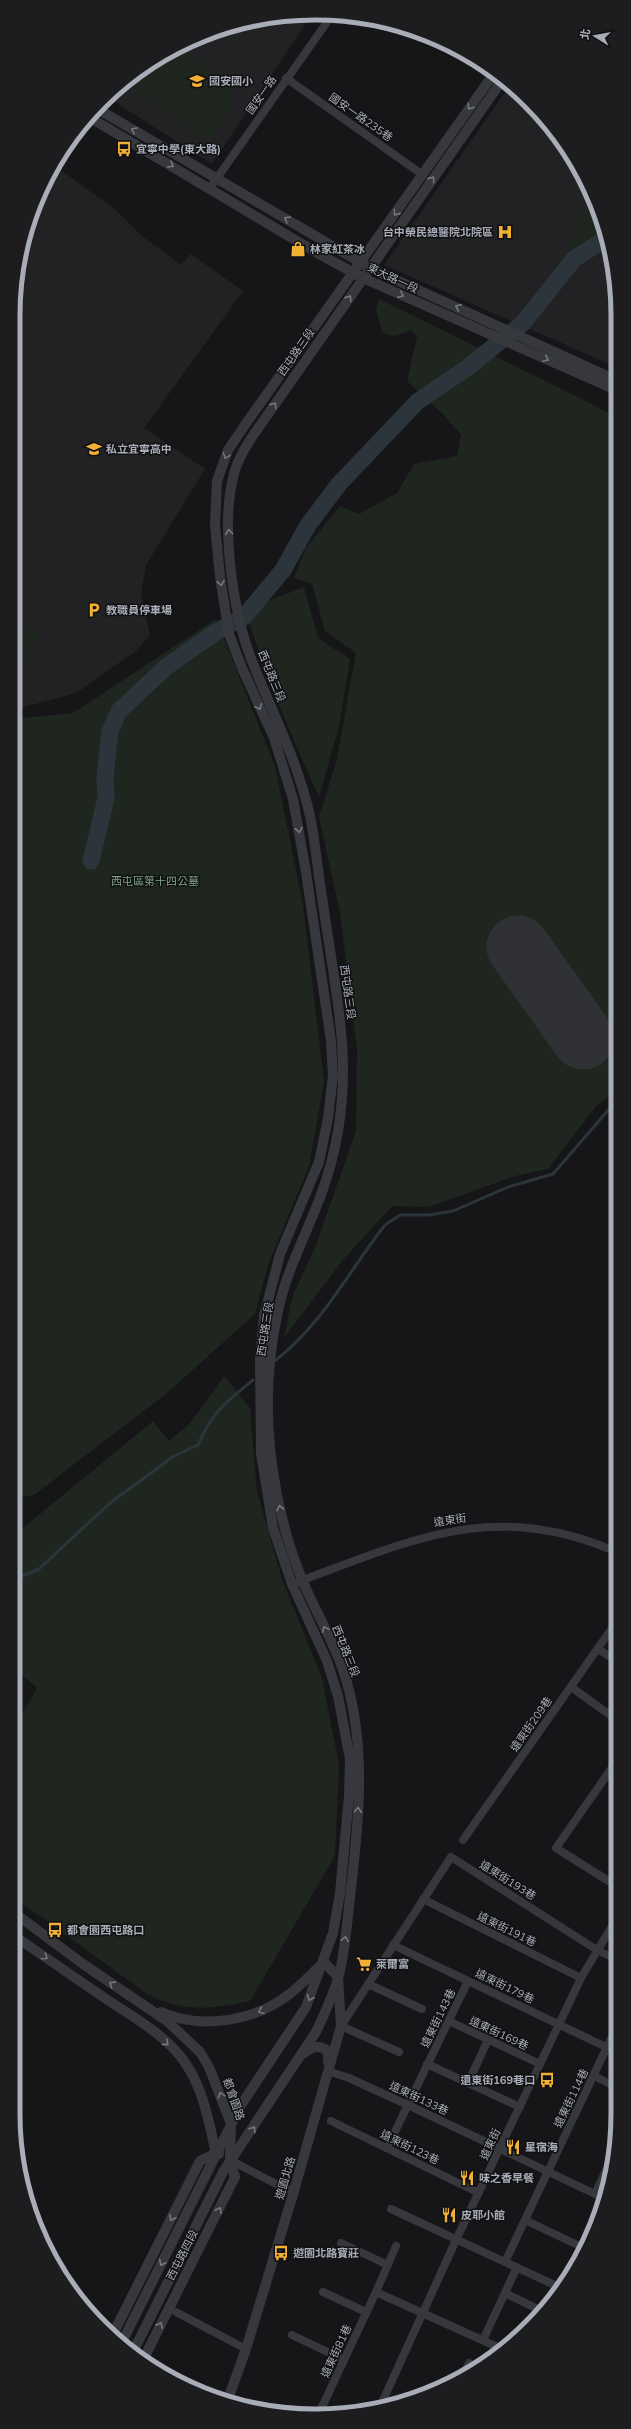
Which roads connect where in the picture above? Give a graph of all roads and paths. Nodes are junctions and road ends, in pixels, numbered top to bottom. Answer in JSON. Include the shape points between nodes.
{"nodes":[{"id":1,"x":328,"y":21,"type":"edge"},
{"id":2,"x":286,"y":78,"type":"junction"},
{"id":3,"x":491,"y":78,"type":"edge"},
{"id":4,"x":499,"y":84,"type":"edge"},
{"id":5,"x":102,"y":112,"type":"edge"},
{"id":6,"x":93,"y":121,"type":"edge"},
{"id":7,"x":423,"y":175,"type":"junction"},
{"id":8,"x":216,"y":178,"type":"junction"},
{"id":9,"x":210,"y":188,"type":"junction"},
{"id":10,"x":365,"y":265,"type":"junction"},
{"id":11,"x":353,"y":272,"type":"junction"},
{"id":12,"x":363,"y":278,"type":"junction"},
{"id":13,"x":611,"y":378,"type":"edge"},
{"id":14,"x":611,"y":388,"type":"edge"},
{"id":15,"x":611,"y":1550,"type":"edge"},
{"id":16,"x":302,"y":1580,"type":"junction"},
{"id":17,"x":292,"y":1584,"type":"junction"},
{"id":18,"x":611,"y":1630,"type":"edge"},
{"id":19,"x":598,"y":1648,"type":"junction"},
{"id":20,"x":611,"y":1657,"type":"edge"},
{"id":21,"x":571,"y":1687,"type":"junction"},
{"id":22,"x":611,"y":1715,"type":"edge"},
{"id":23,"x":611,"y":1769,"type":"edge"},
{"id":24,"x":463,"y":1840,"type":"dead end"},
{"id":25,"x":611,"y":1883,"type":"edge"},
{"id":26,"x":423,"y":1899,"type":"junction"},
{"id":27,"x":20,"y":1917,"type":"edge"},
{"id":28,"x":611,"y":1927,"type":"edge"},
{"id":29,"x":20,"y":1940,"type":"edge"},
{"id":30,"x":393,"y":1945,"type":"junction"},
{"id":31,"x":597,"y":1950,"type":"junction"},
{"id":32,"x":611,"y":1957,"type":"edge"},
{"id":33,"x":324,"y":1962,"type":"junction"},
{"id":34,"x":338,"y":1977,"type":"junction"},
{"id":35,"x":581,"y":1978,"type":"junction"},
{"id":36,"x":468,"y":1981,"type":"junction"},
{"id":37,"x":368,"y":1984,"type":"junction"},
{"id":38,"x":145,"y":2005,"type":"junction"},
{"id":39,"x":422,"y":2009,"type":"dead end"},
{"id":40,"x":449,"y":2021,"type":"junction"},
{"id":41,"x":559,"y":2024,"type":"junction"},
{"id":42,"x":341,"y":2026,"type":"junction"},
{"id":43,"x":488,"y":2040,"type":"junction"},
{"id":44,"x":611,"y":2040,"type":"edge"},
{"id":45,"x":608,"y":2048,"type":"junction"},
{"id":46,"x":399,"y":2052,"type":"dead end"},
{"id":47,"x":293,"y":2064,"type":"junction"},
{"id":48,"x":427,"y":2064,"type":"junction"},
{"id":49,"x":540,"y":2064,"type":"junction"},
{"id":50,"x":328,"y":2071,"type":"junction"},
{"id":51,"x":594,"y":2076,"type":"junction"},
{"id":52,"x":468,"y":2083,"type":"junction"},
{"id":53,"x":611,"y":2084,"type":"edge"},
{"id":54,"x":408,"y":2105,"type":"junction"},
{"id":55,"x":520,"y":2107,"type":"junction"},
{"id":56,"x":331,"y":2121,"type":"dead end"},
{"id":57,"x":231,"y":2124,"type":"junction"},
{"id":58,"x":387,"y":2148,"type":"junction"},
{"id":59,"x":500,"y":2148,"type":"junction"},
{"id":60,"x":216,"y":2153,"type":"junction"},
{"id":61,"x":230,"y":2160,"type":"junction"},
{"id":62,"x":548,"y":2172,"type":"junction"},
{"id":63,"x":294,"y":2191,"type":"junction"},
{"id":64,"x":480,"y":2193,"type":"junction"},
{"id":65,"x":599,"y":2196,"type":"edge"},
{"id":66,"x":391,"y":2209,"type":"dead end"},
{"id":67,"x":525,"y":2220,"type":"junction"},
{"id":68,"x":456,"y":2240,"type":"junction"},
{"id":69,"x":341,"y":2243,"type":"dead end"},
{"id":70,"x":396,"y":2246,"type":"dead end"},
{"id":71,"x":580,"y":2246,"type":"edge"},
{"id":72,"x":505,"y":2262,"type":"junction"},
{"id":73,"x":388,"y":2265,"type":"junction"},
{"id":74,"x":517,"y":2267,"type":"junction"},
{"id":75,"x":556,"y":2285,"type":"edge"},
{"id":76,"x":323,"y":2292,"type":"dead end"},
{"id":77,"x":376,"y":2292,"type":"junction"},
{"id":78,"x":505,"y":2293,"type":"junction"},
{"id":79,"x":537,"y":2309,"type":"edge"},
{"id":80,"x":176,"y":2312,"type":"dead end"},
{"id":81,"x":366,"y":2312,"type":"junction"},
{"id":82,"x":423,"y":2313,"type":"junction"},
{"id":83,"x":115,"y":2330,"type":"edge"},
{"id":84,"x":292,"y":2336,"type":"dead end"},
{"id":85,"x":124,"y":2338,"type":"edge"},
{"id":86,"x":483,"y":2340,"type":"junction"},
{"id":87,"x":135,"y":2347,"type":"edge"},
{"id":88,"x":497,"y":2347,"type":"edge"},
{"id":89,"x":246,"y":2349,"type":"junction"},
{"id":90,"x":145,"y":2354,"type":"edge"},
{"id":91,"x":344,"y":2360,"type":"junction"},
{"id":92,"x":469,"y":2363,"type":"dead end"},
{"id":93,"x":468,"y":2366,"type":"edge"},
{"id":94,"x":229,"y":2396,"type":"edge"},
{"id":95,"x":383,"y":2401,"type":"edge"},
{"id":96,"x":321,"y":2409,"type":"edge"}],
"edges":[{"from":1,"to":2,"type":"street","name":"國安一路"},
{"from":2,"to":7,"type":"street","name":"國安一路235巷"},
{"from":2,"to":8,"type":"street","name":"國安一路"},
{"from":3,"to":7,"type":"street","name":"西屯路三段","one_way":true},
{"from":10,"to":4,"type":"street","name":"西屯路三段","one_way":true},
{"from":8,"to":5,"type":"street","name":"東大路一段","one_way":true},
{"from":6,"to":9,"type":"street","name":"東大路一段","one_way":true},
{"from":7,"to":10,"type":"street","name":"西屯路三段","one_way":true},
{"from":8,"to":9,"type":"street","name":"國安一路"},
{"from":10,"to":8,"type":"street","name":"東大路一段","one_way":true},
{"from":9,"to":11,"type":"street","name":"東大路一段"},
{"from":10,"to":11,"type":"street","name":"西屯路三段"},
{"from":10,"to":12,"type":"street","name":"西屯路三段"},
{"from":13,"to":10,"type":"street","name":"東大路一段","one_way":true},
{"from":11,"to":12,"type":"street","name":"東大路一段"},
{"from":11,"to":17,"type":"street","name":"西屯路三段","one_way":true,"via":[[228,450],[217,481],[214,525],[229,634],[274,738],[293,799],[331,1041],[333,1076],[320,1154],[304,1201],[280,1254],[264,1316],[260,1358],[261,1453],[266,1492],[273,1528]]},
{"from":12,"to":14,"type":"street","name":"東大路一段","one_way":true},
{"from":16,"to":12,"type":"street","name":"西屯路三段","one_way":true,"via":[[280,1510],[270,1447],[270,1375],[276,1316],[293,1259],[322,1192],[333,1154],[343,1091],[344,1062],[311,817],[298,772],[250,656],[241,627],[228,524],[234,469],[252,436]]},
{"from":15,"to":16,"type":"street","name":"遠東街","via":[[583,1540],[530,1528],[476,1527],[440,1532],[406,1542]]},
{"from":16,"to":17,"type":"street","name":"遠東街"},
{"from":34,"to":16,"type":"street","name":"西屯路三段","one_way":true,"via":[[352,1885],[359,1754],[350,1697],[342,1667]]},
{"from":17,"to":33,"type":"street","name":"西屯路三段","via":[[327,1661],[336,1689],[350,1759],[340,1892],[333,1933]]},
{"from":18,"to":19,"type":"street","name":"遠東街209巷"},
{"from":19,"to":20,"type":"street"},
{"from":19,"to":21,"type":"street","name":"遠東街209巷"},
{"from":21,"to":22,"type":"street"},
{"from":21,"to":24,"type":"street","name":"遠東街209巷"},
{"from":23,"to":25,"type":"street","via":[[556,1848]]},
{"from":26,"to":30,"type":"street"},
{"from":26,"to":31,"type":"street","name":"遠東街193巷","via":[[451,1857]]},
{"from":26,"to":35,"type":"street","name":"遠東街191巷"},
{"from":38,"to":27,"type":"street","name":"都會園路","one_way":true,"via":[[83,1964]]},
{"from":28,"to":31,"type":"street","name":"遠東街"},
{"from":29,"to":60,"type":"street","one_way":true,"via":[[135,2019],[173,2049],[186,2064],[200,2093]]},
{"from":30,"to":36,"type":"street","name":"遠東街179巷"},
{"from":30,"to":37,"type":"street"},
{"from":31,"to":32,"type":"street"},
{"from":31,"to":35,"type":"street","name":"遠東街"},
{"from":33,"to":34,"type":"street"},
{"from":33,"to":38,"type":"street","one_way":true,"via":[[284,1998],[268,2008],[237,2018],[219,2021],[181,2018]]},
{"from":33,"to":57,"type":"street","name":"西屯路四段","one_way":true,"via":[[306,2007],[260,2075]]},
{"from":34,"to":42,"type":"street","name":"遊園北路"},
{"from":34,"to":47,"type":"street","name":"西屯路四段","via":[[316,2032]]},
{"from":35,"to":41,"type":"street","name":"遠東街"},
{"from":36,"to":40,"type":"street","name":"遠東街143巷"},
{"from":36,"to":41,"type":"street","name":"遠東街179巷"},
{"from":37,"to":39,"type":"street"},
{"from":37,"to":42,"type":"street"},
{"from":57,"to":38,"type":"street","name":"都會園路","one_way":true,"via":[[212,2073],[200,2052],[167,2021]]},
{"from":40,"to":43,"type":"street","name":"遠東街169巷"},
{"from":40,"to":48,"type":"street","name":"遠東街143巷"},
{"from":41,"to":45,"type":"street","name":"遠東街179巷"},
{"from":41,"to":49,"type":"street","name":"遠東街"},
{"from":42,"to":46,"type":"street"},
{"from":42,"to":50,"type":"street","name":"遊園北路"},
{"from":43,"to":49,"type":"street","name":"遠東街169巷"},
{"from":43,"to":52,"type":"street"},
{"from":44,"to":45,"type":"street","name":"遠東街114巷"},
{"from":45,"to":51,"type":"street","name":"遠東街114巷"},
{"from":47,"to":50,"type":"street","via":[[314,2046],[322,2046],[328,2051]]},
{"from":61,"to":47,"type":"street","name":"西屯路四段","one_way":true},
{"from":48,"to":52,"type":"street","name":"遠東街143巷"},
{"from":48,"to":54,"type":"street","name":"遠東街143巷"},
{"from":49,"to":55,"type":"street","name":"遠東街"},
{"from":50,"to":54,"type":"street","name":"遠東街133巷"},
{"from":50,"to":63,"type":"street","name":"遊園北路"},
{"from":51,"to":53,"type":"street"},
{"from":51,"to":62,"type":"street","name":"遠東街114巷"},
{"from":52,"to":55,"type":"street","name":"遠東街143巷"},
{"from":54,"to":58,"type":"street","name":"遠東街143巷"},
{"from":54,"to":59,"type":"street","name":"遠東街133巷"},
{"from":55,"to":59,"type":"street","name":"遠東街"},
{"from":56,"to":58,"type":"street","name":"遠東街123巷"},
{"from":57,"to":60,"type":"street","name":"西屯路四段"},
{"from":57,"to":61,"type":"street","name":"都會園路"},
{"from":58,"to":64,"type":"street","name":"遠東街123巷"},
{"from":59,"to":62,"type":"street","name":"遠東街133巷"},
{"from":59,"to":64,"type":"street","name":"遠東街"},
{"from":60,"to":61,"type":"street"},
{"from":60,"to":83,"type":"street","one_way":true,"via":[[200,2161]]},
{"from":60,"to":85,"type":"street","name":"西屯路四段","one_way":true},
{"from":61,"to":63,"type":"street","via":[[282,2188]]},
{"from":61,"to":87,"type":"street","name":"西屯路四段"},
{"from":90,"to":61,"type":"street","name":"西屯路四段","one_way":true,"via":[[235,2177]]},
{"from":62,"to":65,"type":"street","name":"遠東街133巷"},
{"from":62,"to":67,"type":"street","name":"遠東街114巷"},
{"from":63,"to":89,"type":"street","name":"遊園北路"},
{"from":64,"to":68,"type":"street","name":"遠東街"},
{"from":66,"to":68,"type":"street"},
{"from":67,"to":71,"type":"street"},
{"from":67,"to":72,"type":"street","name":"遠東街114巷"},
{"from":68,"to":72,"type":"street"},
{"from":68,"to":82,"type":"street","name":"遠東街"},
{"from":69,"to":73,"type":"street"},
{"from":70,"to":73,"type":"street","name":"遠東街81巷"},
{"from":72,"to":74,"type":"street"},
{"from":73,"to":77,"type":"street","name":"遠東街81巷"},
{"from":74,"to":75,"type":"street"},
{"from":74,"to":78,"type":"street"},
{"from":76,"to":81,"type":"street"},
{"from":77,"to":81,"type":"street","name":"遠東街81巷"},
{"from":77,"to":82,"type":"street"},
{"from":78,"to":79,"type":"street"},
{"from":78,"to":86,"type":"street"},
{"from":80,"to":89,"type":"street"},
{"from":81,"to":91,"type":"street","name":"遠東街81巷"},
{"from":82,"to":86,"type":"street"},
{"from":82,"to":95,"type":"street","name":"遠東街"},
{"from":84,"to":91,"type":"street"},
{"from":86,"to":88,"type":"street"},
{"from":89,"to":94,"type":"street","name":"遊園北路"},
{"from":91,"to":96,"type":"street","name":"遠東街81巷"},
{"from":92,"to":93,"type":"street"}]}
